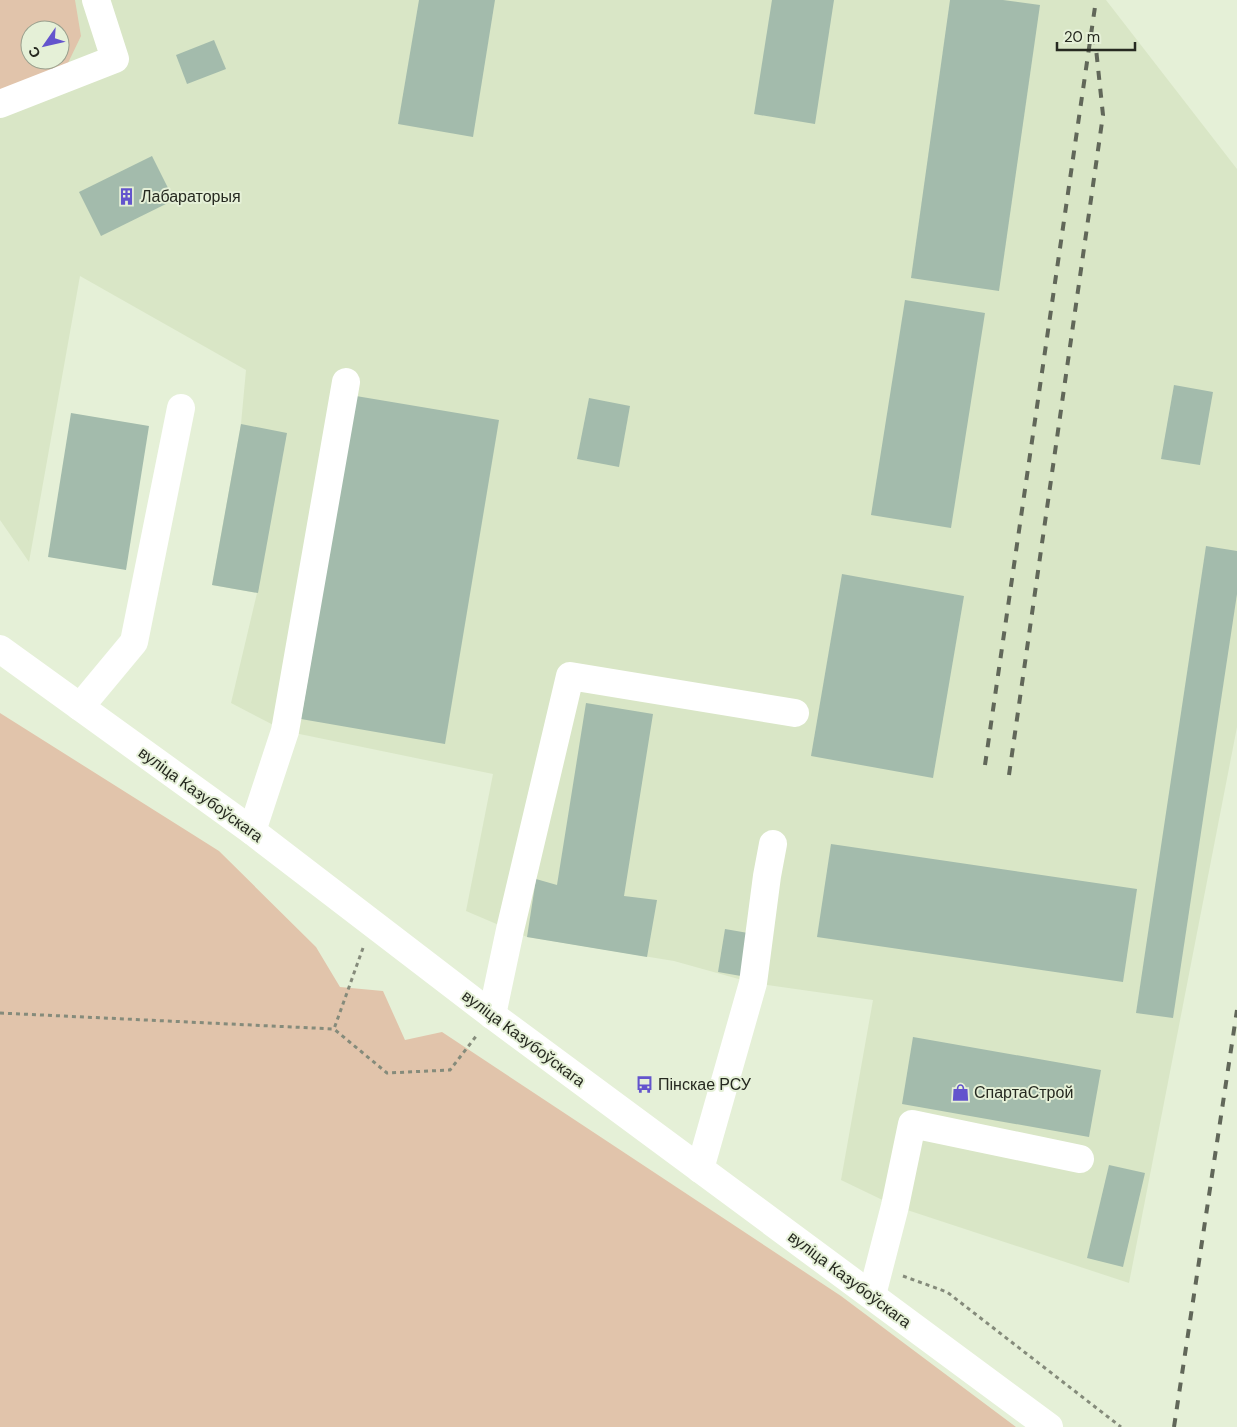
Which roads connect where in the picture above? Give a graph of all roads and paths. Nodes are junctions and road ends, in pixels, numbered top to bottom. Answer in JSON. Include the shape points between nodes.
{"nodes":[{"id":1,"x":96,"y":0,"type":"edge"},
{"id":2,"x":0,"y":104,"type":"edge"},
{"id":3,"x":346,"y":382,"type":"dead end"},
{"id":4,"x":181,"y":408,"type":"dead end"},
{"id":5,"x":0,"y":649,"type":"edge"},
{"id":6,"x":80,"y":706,"type":"junction"},
{"id":7,"x":795,"y":713,"type":"dead end"},
{"id":8,"x":252,"y":831,"type":"junction"},
{"id":9,"x":773,"y":844,"type":"dead end"},
{"id":10,"x":372,"y":922,"type":"junction"},
{"id":11,"x":0,"y":1013,"type":"edge"},
{"id":12,"x":492,"y":1015,"type":"junction"},
{"id":13,"x":334,"y":1029,"type":"junction"},
{"id":14,"x":1080,"y":1158,"type":"dead end"},
{"id":15,"x":700,"y":1169,"type":"junction"},
{"id":16,"x":872,"y":1296,"type":"junction"},
{"id":17,"x":1049,"y":1427,"type":"edge"}],
"edges":[{"from":1,"to":2,"type":"street","via":[[115,59]]},
{"from":3,"to":8,"type":"street","via":[[285,731]]},
{"from":4,"to":6,"type":"street","via":[[134,642]]},
{"from":5,"to":6,"type":"street","name":"вуліца Казубоўскага"},
{"from":6,"to":8,"type":"street","name":"вуліца Казубоўскага"},
{"from":7,"to":12,"type":"street","via":[[570,676]]},
{"from":8,"to":10,"type":"street","name":"вуліца Казубоўскага"},
{"from":9,"to":15,"type":"street","via":[[753,983]]},
{"from":10,"to":12,"type":"street","name":"вуліца Казубоўскага"},
{"from":10,"to":13,"type":"path"},
{"from":11,"to":13,"type":"path"},
{"from":12,"to":13,"type":"path","via":[[450,1070],[387,1073]]},
{"from":12,"to":15,"type":"street","name":"вуліца Казубоўскага"},
{"from":14,"to":16,"type":"street","via":[[912,1124]]},
{"from":15,"to":16,"type":"street","name":"вуліца Казубоўскага"},
{"from":16,"to":17,"type":"street","name":"вуліца Казубоўскага"}]}
